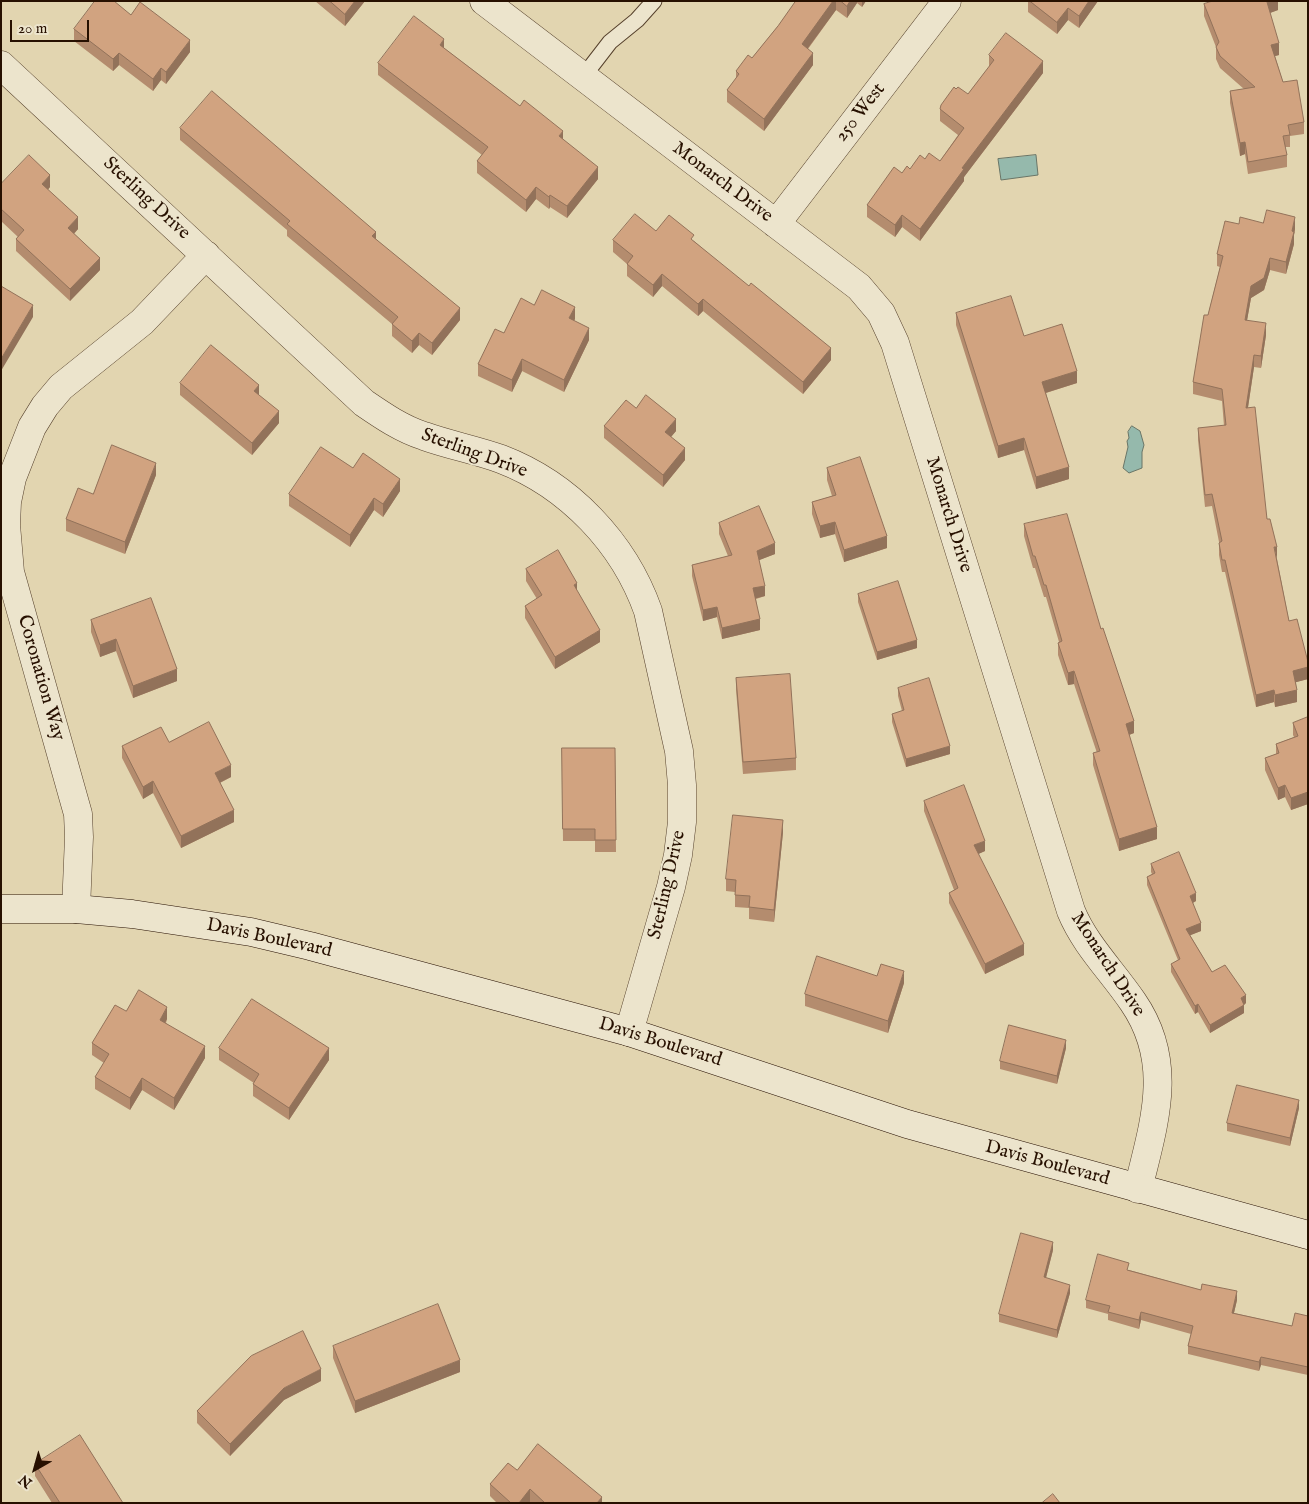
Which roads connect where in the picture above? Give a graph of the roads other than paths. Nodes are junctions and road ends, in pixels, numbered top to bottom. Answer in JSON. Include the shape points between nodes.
{"nodes":[{"id":1,"x":484,"y":1,"type":"edge"},
{"id":2,"x":654,"y":1,"type":"edge"},
{"id":3,"x":947,"y":1,"type":"edge"},
{"id":4,"x":1,"y":65,"type":"edge"},
{"id":5,"x":583,"y":77,"type":"junction"},
{"id":6,"x":776,"y":224,"type":"junction"},
{"id":7,"x":206,"y":255,"type":"junction"},
{"id":8,"x":10,"y":453,"type":"edge"},
{"id":9,"x":1,"y":909,"type":"edge"},
{"id":10,"x":76,"y":909,"type":"junction"},
{"id":11,"x":629,"y":1032,"type":"junction"},
{"id":12,"x":1138,"y":1189,"type":"junction"},
{"id":13,"x":1308,"y":1235,"type":"edge"}],
"edges":[{"from":1,"to":5,"type":"street","name":"Monarch Drive"},
{"from":2,"to":5,"type":"lane","via":[[610,42]]},
{"from":3,"to":6,"type":"street","name":"250 West"},
{"from":4,"to":7,"type":"street","name":"Sterling Drive"},
{"from":5,"to":6,"type":"street","name":"Monarch Drive"},
{"from":6,"to":12,"type":"street","name":"Monarch Drive","via":[[858,287],[881,313],[892,335],[1071,911],[1078,928],[1133,1002],[1150,1039],[1158,1075],[1157,1112]]},
{"from":7,"to":8,"type":"street","name":"Coronation Way","via":[[142,322],[61,387]]},
{"from":7,"to":11,"type":"street","name":"Sterling Drive","via":[[346,388],[383,416],[423,436],[501,459],[562,492],[601,530],[642,592],[679,751],[682,822],[671,887]]},
{"from":8,"to":10,"type":"street","name":"Coronation Way","via":[[7,549],[10,572],[78,814]]},
{"from":9,"to":10,"type":"street","name":"Davis Boulevard"},
{"from":10,"to":11,"type":"street","name":"Davis Boulevard","via":[[251,932]]},
{"from":11,"to":12,"type":"street","name":"Davis Boulevard","via":[[898,1122]]},
{"from":12,"to":13,"type":"street","name":"Davis Boulevard"}]}
